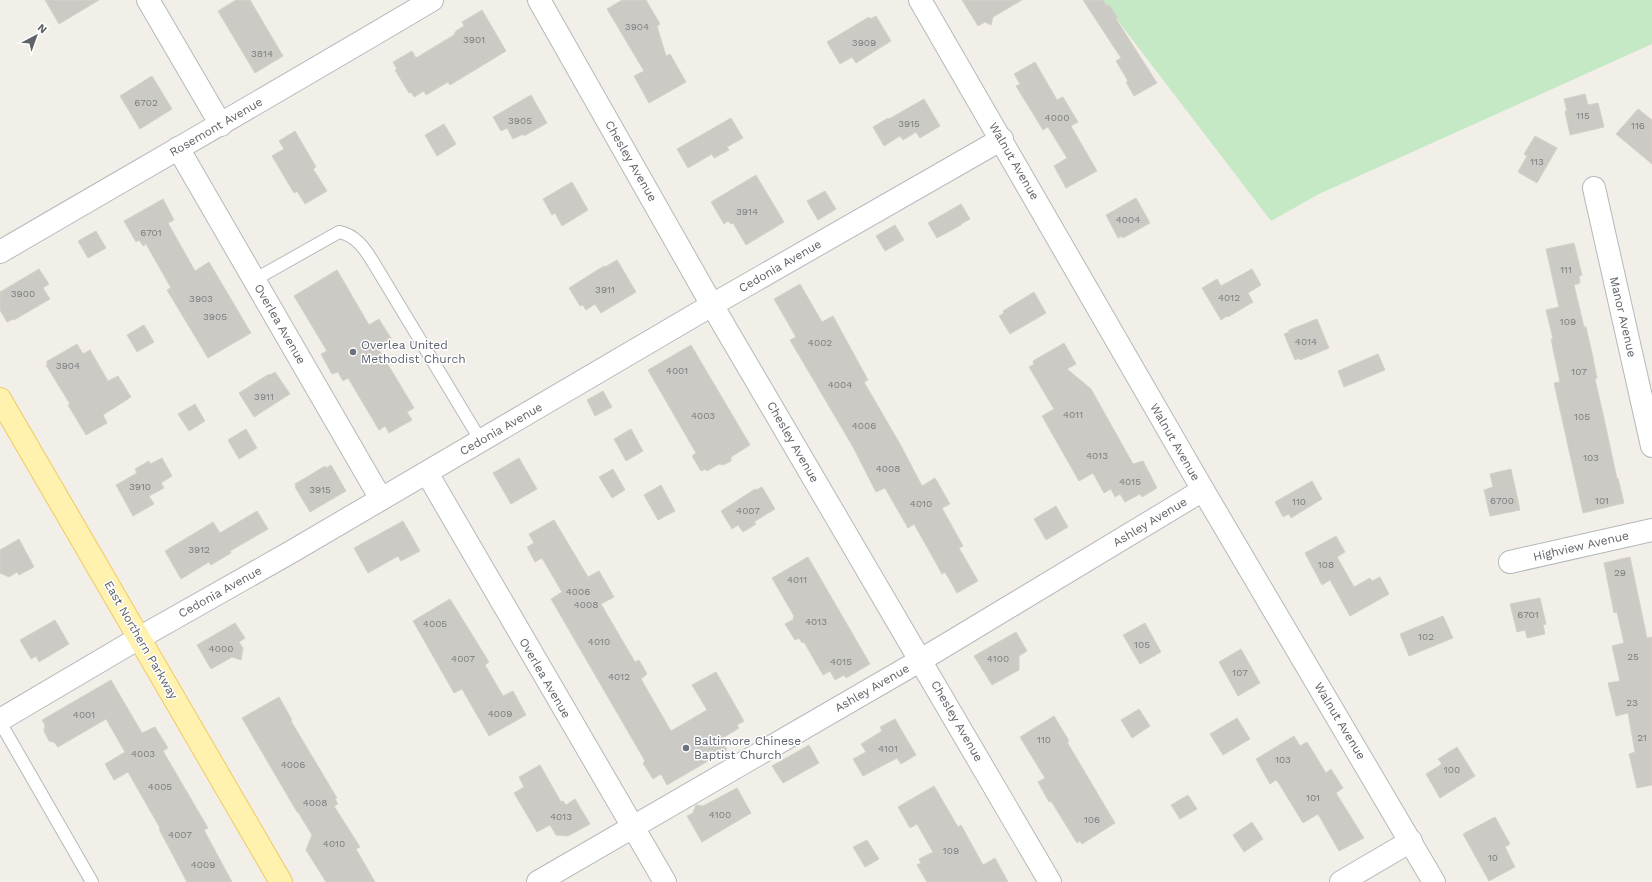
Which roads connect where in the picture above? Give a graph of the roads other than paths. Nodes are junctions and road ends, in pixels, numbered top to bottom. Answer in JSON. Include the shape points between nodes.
{"nodes":[{"id":1,"x":148,"y":0,"type":"edge"},
{"id":2,"x":432,"y":0,"type":"edge"},
{"id":3,"x":539,"y":0,"type":"edge"},
{"id":4,"x":920,"y":0,"type":"edge"},
{"id":5,"x":221,"y":125,"type":"junction"},
{"id":6,"x":1002,"y":139,"type":"junction"},
{"id":7,"x":178,"y":148,"type":"junction"},
{"id":8,"x":1594,"y":188,"type":"dead end"},
{"id":9,"x":0,"y":252,"type":"edge"},
{"id":10,"x":254,"y":280,"type":"junction"},
{"id":11,"x":712,"y":305,"type":"junction"},
{"id":12,"x":0,"y":399,"type":"edge"},
{"id":13,"x":480,"y":441,"type":"junction"},
{"id":14,"x":1652,"y":446,"type":"edge"},
{"id":15,"x":427,"y":473,"type":"junction"},
{"id":16,"x":1203,"y":490,"type":"junction"},
{"id":17,"x":381,"y":500,"type":"junction"},
{"id":18,"x":1652,"y":530,"type":"edge"},
{"id":19,"x":1510,"y":562,"type":"dead end"},
{"id":20,"x":139,"y":638,"type":"junction"},
{"id":21,"x":921,"y":660,"type":"junction"},
{"id":22,"x":0,"y":721,"type":"edge"},
{"id":23,"x":631,"y":827,"type":"junction"},
{"id":24,"x":1411,"y":841,"type":"junction"},
{"id":25,"x":92,"y":882,"type":"edge"},
{"id":26,"x":281,"y":882,"type":"edge"},
{"id":27,"x":538,"y":882,"type":"edge"},
{"id":28,"x":664,"y":882,"type":"edge"},
{"id":29,"x":1050,"y":882,"type":"edge"},
{"id":30,"x":1342,"y":882,"type":"edge"},
{"id":31,"x":1434,"y":882,"type":"edge"}],
"edges":[{"from":1,"to":5,"type":"street"},
{"from":2,"to":5,"type":"street","name":"Rosemont Avenue"},
{"from":3,"to":11,"type":"street","name":"Chesley Avenue"},
{"from":4,"to":6,"type":"street","name":"Walnut Avenue"},
{"from":5,"to":7,"type":"street","name":"Rosemont Avenue"},
{"from":6,"to":11,"type":"street","name":"Cedonia Avenue"},
{"from":6,"to":16,"type":"street","name":"Walnut Avenue"},
{"from":7,"to":9,"type":"street","name":"Rosemont Avenue"},
{"from":7,"to":10,"type":"street","name":"Overlea Avenue"},
{"from":8,"to":14,"type":"street","name":"Manor Avenue"},
{"from":10,"to":13,"type":"lane","via":[[339,232],[354,238],[363,246],[373,262]]},
{"from":10,"to":17,"type":"street","name":"Overlea Avenue"},
{"from":11,"to":13,"type":"street","name":"Cedonia Avenue"},
{"from":11,"to":21,"type":"street","name":"Chesley Avenue"},
{"from":12,"to":20,"type":"main road","name":"East Northern Parkway"},
{"from":13,"to":15,"type":"street","name":"Cedonia Avenue"},
{"from":15,"to":17,"type":"street","name":"Cedonia Avenue"},
{"from":15,"to":23,"type":"street","name":"Overlea Avenue"},
{"from":16,"to":21,"type":"street","name":"Ashley Avenue"},
{"from":16,"to":24,"type":"street","name":"Walnut Avenue"},
{"from":17,"to":20,"type":"street","name":"Cedonia Avenue"},
{"from":18,"to":19,"type":"street","name":"Highview Avenue"},
{"from":20,"to":22,"type":"street","name":"Cedonia Avenue"},
{"from":20,"to":26,"type":"main road","name":"East Northern Parkway"},
{"from":21,"to":23,"type":"street","name":"Ashley Avenue"},
{"from":21,"to":29,"type":"street","name":"Chesley Avenue"},
{"from":22,"to":25,"type":"lane"},
{"from":23,"to":27,"type":"street","name":"Ashley Avenue"},
{"from":23,"to":28,"type":"street","name":"Overlea Avenue"},
{"from":24,"to":30,"type":"street"},
{"from":24,"to":31,"type":"street","name":"Walnut Avenue"}]}
